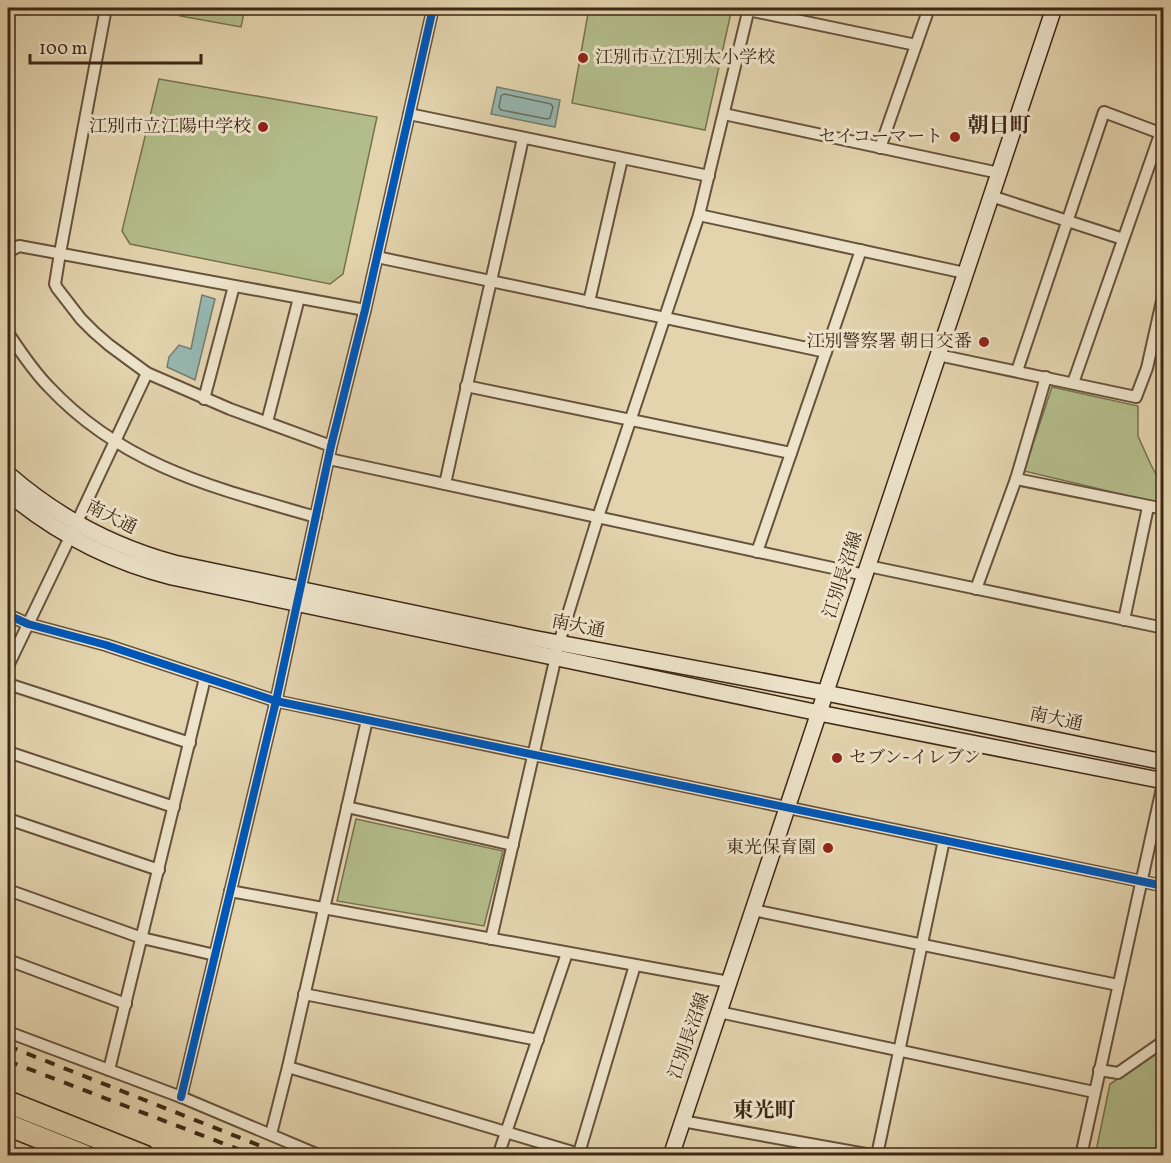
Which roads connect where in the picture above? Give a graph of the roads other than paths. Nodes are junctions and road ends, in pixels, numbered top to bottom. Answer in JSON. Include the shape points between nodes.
{"nodes":[{"id":1,"x":106,"y":8,"type":"edge"},
{"id":2,"x":433,"y":8,"type":"edge"},
{"id":3,"x":929,"y":8,"type":"edge"},
{"id":4,"x":1054,"y":8,"type":"edge"},
{"id":5,"x":749,"y":9,"type":"edge"},
{"id":6,"x":916,"y":45,"type":"junction"},
{"id":7,"x":409,"y":114,"type":"junction"},
{"id":8,"x":724,"y":114,"type":"junction"},
{"id":9,"x":1160,"y":132,"type":"edge"},
{"id":10,"x":523,"y":138,"type":"junction"},
{"id":11,"x":880,"y":148,"type":"junction"},
{"id":12,"x":1164,"y":149,"type":"edge"},
{"id":13,"x":622,"y":159,"type":"junction"},
{"id":14,"x":999,"y":173,"type":"junction"},
{"id":15,"x":709,"y":176,"type":"junction"},
{"id":16,"x":991,"y":196,"type":"junction"},
{"id":17,"x":699,"y":215,"type":"junction"},
{"id":18,"x":1068,"y":221,"type":"junction"},
{"id":19,"x":1123,"y":239,"type":"junction"},
{"id":20,"x":861,"y":250,"type":"junction"},
{"id":21,"x":8,"y":252,"type":"edge"},
{"id":22,"x":60,"y":253,"type":"junction"},
{"id":23,"x":377,"y":257,"type":"junction"},
{"id":24,"x":965,"y":273,"type":"junction"},
{"id":25,"x":492,"y":282,"type":"junction"},
{"id":26,"x":234,"y":286,"type":"junction"},
{"id":27,"x":1164,"y":292,"type":"edge"},
{"id":28,"x":298,"y":298,"type":"junction"},
{"id":29,"x":588,"y":302,"type":"junction"},
{"id":30,"x":365,"y":309,"type":"junction"},
{"id":31,"x":664,"y":318,"type":"junction"},
{"id":32,"x":8,"y":333,"type":"edge"},
{"id":33,"x":826,"y":352,"type":"junction"},
{"id":34,"x":938,"y":355,"type":"junction"},
{"id":35,"x":1017,"y":371,"type":"junction"},
{"id":36,"x":147,"y":373,"type":"junction"},
{"id":37,"x":1046,"y":377,"type":"junction"},
{"id":38,"x":1073,"y":383,"type":"junction"},
{"id":39,"x":466,"y":386,"type":"junction"},
{"id":40,"x":204,"y":399,"type":"junction"},
{"id":41,"x":631,"y":420,"type":"junction"},
{"id":42,"x":267,"y":422,"type":"junction"},
{"id":43,"x":114,"y":442,"type":"junction"},
{"id":44,"x":332,"y":446,"type":"junction"},
{"id":45,"x":791,"y":453,"type":"junction"},
{"id":46,"x":329,"y":459,"type":"junction"},
{"id":47,"x":8,"y":474,"type":"edge"},
{"id":48,"x":1016,"y":479,"type":"junction"},
{"id":49,"x":445,"y":484,"type":"junction"},
{"id":50,"x":8,"y":493,"type":"edge"},
{"id":51,"x":1148,"y":507,"type":"junction"},
{"id":52,"x":1164,"y":509,"type":"edge"},
{"id":53,"x":316,"y":517,"type":"junction"},
{"id":54,"x":598,"y":517,"type":"junction"},
{"id":55,"x":74,"y":530,"type":"junction"},
{"id":56,"x":757,"y":552,"type":"junction"},
{"id":57,"x":866,"y":571,"type":"junction"},
{"id":58,"x":976,"y":589,"type":"junction"},
{"id":59,"x":299,"y":597,"type":"junction"},
{"id":60,"x":8,"y":615,"type":"edge"},
{"id":61,"x":1124,"y":620,"type":"junction"},
{"id":62,"x":28,"y":624,"type":"junction"},
{"id":63,"x":1164,"y":628,"type":"edge"},
{"id":64,"x":557,"y":651,"type":"junction"},
{"id":65,"x":8,"y":666,"type":"edge"},
{"id":66,"x":205,"y":678,"type":"junction"},
{"id":67,"x":8,"y":684,"type":"edge"},
{"id":68,"x":826,"y":693,"type":"junction"},
{"id":69,"x":276,"y":701,"type":"junction"},
{"id":70,"x":819,"y":713,"type":"junction"},
{"id":71,"x":367,"y":720,"type":"junction"},
{"id":72,"x":190,"y":743,"type":"junction"},
{"id":73,"x":8,"y":752,"type":"edge"},
{"id":74,"x":534,"y":755,"type":"junction"},
{"id":75,"x":1164,"y":762,"type":"edge"},
{"id":76,"x":1163,"y":780,"type":"edge"},
{"id":77,"x":174,"y":807,"type":"junction"},
{"id":78,"x":347,"y":807,"type":"junction"},
{"id":79,"x":787,"y":807,"type":"junction"},
{"id":80,"x":8,"y":819,"type":"edge"},
{"id":81,"x":944,"y":840,"type":"junction"},
{"id":82,"x":513,"y":845,"type":"junction"},
{"id":83,"x":159,"y":870,"type":"junction"},
{"id":84,"x":1141,"y":882,"type":"junction"},
{"id":85,"x":1164,"y":886,"type":"edge"},
{"id":86,"x":8,"y":890,"type":"edge"},
{"id":87,"x":230,"y":891,"type":"junction"},
{"id":88,"x":323,"y":908,"type":"junction"},
{"id":89,"x":753,"y":910,"type":"junction"},
{"id":90,"x":142,"y":938,"type":"junction"},
{"id":91,"x":491,"y":939,"type":"junction"},
{"id":92,"x":921,"y":945,"type":"junction"},
{"id":93,"x":567,"y":953,"type":"junction"},
{"id":94,"x":215,"y":955,"type":"junction"},
{"id":95,"x":8,"y":960,"type":"edge"},
{"id":96,"x":635,"y":965,"type":"junction"},
{"id":97,"x":729,"y":982,"type":"junction"},
{"id":98,"x":1118,"y":985,"type":"junction"},
{"id":99,"x":304,"y":994,"type":"junction"},
{"id":100,"x":126,"y":1004,"type":"junction"},
{"id":101,"x":719,"y":1012,"type":"junction"},
{"id":102,"x":8,"y":1032,"type":"edge"},
{"id":103,"x":538,"y":1040,"type":"junction"},
{"id":104,"x":1164,"y":1041,"type":"edge"},
{"id":105,"x":899,"y":1050,"type":"junction"},
{"id":106,"x":288,"y":1067,"type":"junction"},
{"id":107,"x":109,"y":1070,"type":"junction"},
{"id":108,"x":1100,"y":1070,"type":"junction"},
{"id":109,"x":1094,"y":1092,"type":"junction"},
{"id":110,"x":181,"y":1097,"type":"junction"},
{"id":111,"x":8,"y":1102,"type":"edge"},
{"id":112,"x":682,"y":1121,"type":"junction"},
{"id":113,"x":8,"y":1125,"type":"edge"},
{"id":114,"x":507,"y":1132,"type":"junction"},
{"id":115,"x":271,"y":1134,"type":"junction"},
{"id":116,"x":828,"y":1151,"type":"edge"},
{"id":117,"x":8,"y":1154,"type":"edge"},
{"id":118,"x":576,"y":1154,"type":"edge"},
{"id":119,"x":12,"y":1155,"type":"edge"},
{"id":120,"x":85,"y":1155,"type":"edge"},
{"id":121,"x":144,"y":1155,"type":"edge"},
{"id":122,"x":321,"y":1155,"type":"edge"},
{"id":123,"x":498,"y":1155,"type":"edge"},
{"id":124,"x":671,"y":1155,"type":"edge"},
{"id":125,"x":877,"y":1155,"type":"edge"},
{"id":126,"x":1081,"y":1155,"type":"edge"}],
"edges":[{"from":1,"to":22,"type":"street"},
{"from":2,"to":7,"type":"street"},
{"from":3,"to":6,"type":"street"},
{"from":4,"to":14,"type":"main road","name":"江別長沼線"},
{"from":5,"to":6,"type":"street"},
{"from":5,"to":8,"type":"street"},
{"from":6,"to":11,"type":"street"},
{"from":7,"to":10,"type":"street"},
{"from":7,"to":23,"type":"street"},
{"from":8,"to":11,"type":"street"},
{"from":8,"to":15,"type":"street"},
{"from":9,"to":12,"type":"street"},
{"from":9,"to":18,"type":"street","via":[[1104,112]]},
{"from":9,"to":19,"type":"street"},
{"from":10,"to":13,"type":"street"},
{"from":10,"to":25,"type":"street"},
{"from":11,"to":14,"type":"street"},
{"from":13,"to":15,"type":"street"},
{"from":13,"to":29,"type":"street"},
{"from":14,"to":16,"type":"main road","name":"江別長沼線"},
{"from":15,"to":17,"type":"street"},
{"from":16,"to":18,"type":"street"},
{"from":16,"to":24,"type":"main road","name":"江別長沼線"},
{"from":17,"to":20,"type":"street"},
{"from":17,"to":31,"type":"street"},
{"from":18,"to":19,"type":"street"},
{"from":18,"to":35,"type":"street"},
{"from":19,"to":38,"type":"street"},
{"from":20,"to":24,"type":"street"},
{"from":20,"to":33,"type":"street"},
{"from":21,"to":22,"type":"street","via":[[19,246]]},
{"from":22,"to":26,"type":"street"},
{"from":22,"to":36,"type":"street","via":[[56,284],[60,293],[102,339]]},
{"from":23,"to":25,"type":"street"},
{"from":23,"to":30,"type":"street"},
{"from":24,"to":34,"type":"main road","name":"江別長沼線"},
{"from":25,"to":29,"type":"street"},
{"from":25,"to":39,"type":"street"},
{"from":26,"to":28,"type":"street"},
{"from":26,"to":40,"type":"street"},
{"from":27,"to":38,"type":"street","via":[[1147,368],[1136,397]]},
{"from":28,"to":30,"type":"street"},
{"from":28,"to":42,"type":"street"},
{"from":29,"to":31,"type":"street"},
{"from":30,"to":44,"type":"street"},
{"from":31,"to":33,"type":"street"},
{"from":31,"to":41,"type":"street"},
{"from":32,"to":43,"type":"street","via":[[48,387]]},
{"from":33,"to":45,"type":"street"},
{"from":34,"to":35,"type":"street"},
{"from":34,"to":57,"type":"main road","name":"江別長沼線"},
{"from":35,"to":37,"type":"street"},
{"from":36,"to":40,"type":"street"},
{"from":36,"to":43,"type":"street"},
{"from":37,"to":38,"type":"street"},
{"from":37,"to":48,"type":"street"},
{"from":39,"to":41,"type":"street"},
{"from":39,"to":49,"type":"street"},
{"from":40,"to":42,"type":"street"},
{"from":41,"to":45,"type":"street"},
{"from":41,"to":54,"type":"street"},
{"from":42,"to":44,"type":"street"},
{"from":43,"to":53,"type":"street","via":[[192,479]]},
{"from":43,"to":55,"type":"street"},
{"from":44,"to":46,"type":"street"},
{"from":45,"to":56,"type":"street"},
{"from":46,"to":49,"type":"street"},
{"from":46,"to":53,"type":"street"},
{"from":47,"to":55,"type":"main road","name":"南大通"},
{"from":48,"to":51,"type":"street"},
{"from":48,"to":58,"type":"street"},
{"from":49,"to":54,"type":"street"},
{"from":50,"to":55,"type":"main road","name":"南大通","via":[[50,525]]},
{"from":51,"to":52,"type":"street"},
{"from":51,"to":61,"type":"street"},
{"from":53,"to":59,"type":"street"},
{"from":54,"to":56,"type":"street"},
{"from":54,"to":64,"type":"street"},
{"from":55,"to":59,"type":"main road","name":"南大通","via":[[110,556],[153,573]]},
{"from":55,"to":62,"type":"street"},
{"from":56,"to":57,"type":"street"},
{"from":57,"to":58,"type":"street"},
{"from":57,"to":68,"type":"main road","name":"江別長沼線"},
{"from":58,"to":61,"type":"street"},
{"from":59,"to":64,"type":"main road","name":"南大通"},
{"from":59,"to":69,"type":"street"},
{"from":60,"to":62,"type":"street"},
{"from":61,"to":63,"type":"street"},
{"from":62,"to":65,"type":"street"},
{"from":62,"to":66,"type":"street"},
{"from":64,"to":68,"type":"main road","name":"南大通"},
{"from":64,"to":70,"type":"main road","name":"南大通"},
{"from":64,"to":74,"type":"street"},
{"from":66,"to":69,"type":"street"},
{"from":66,"to":72,"type":"street"},
{"from":67,"to":72,"type":"street"},
{"from":68,"to":70,"type":"main road","name":"江別長沼線"},
{"from":68,"to":75,"type":"main road","name":"南大通"},
{"from":69,"to":71,"type":"street"},
{"from":69,"to":87,"type":"street"},
{"from":70,"to":76,"type":"main road","name":"南大通"},
{"from":70,"to":79,"type":"main road","name":"江別長沼線"},
{"from":71,"to":74,"type":"street"},
{"from":71,"to":78,"type":"street"},
{"from":72,"to":77,"type":"street"},
{"from":73,"to":77,"type":"street"},
{"from":74,"to":79,"type":"street"},
{"from":74,"to":82,"type":"street"},
{"from":76,"to":84,"type":"street"},
{"from":77,"to":83,"type":"street"},
{"from":78,"to":82,"type":"street"},
{"from":78,"to":88,"type":"street"},
{"from":79,"to":81,"type":"street"},
{"from":79,"to":89,"type":"main road","name":"江別長沼線"},
{"from":80,"to":83,"type":"street"},
{"from":81,"to":84,"type":"street"},
{"from":81,"to":92,"type":"street"},
{"from":82,"to":91,"type":"street"},
{"from":83,"to":90,"type":"street"},
{"from":84,"to":85,"type":"street"},
{"from":84,"to":98,"type":"street"},
{"from":86,"to":90,"type":"street"},
{"from":87,"to":88,"type":"street"},
{"from":87,"to":94,"type":"street"},
{"from":88,"to":91,"type":"street"},
{"from":88,"to":99,"type":"street"},
{"from":89,"to":92,"type":"street"},
{"from":89,"to":97,"type":"main road","name":"江別長沼線"},
{"from":90,"to":94,"type":"street"},
{"from":90,"to":100,"type":"street"},
{"from":91,"to":93,"type":"street"},
{"from":92,"to":98,"type":"street"},
{"from":92,"to":105,"type":"street"},
{"from":93,"to":96,"type":"street"},
{"from":93,"to":103,"type":"street"},
{"from":94,"to":110,"type":"street"},
{"from":95,"to":100,"type":"street"},
{"from":96,"to":97,"type":"street"},
{"from":96,"to":118,"type":"street"},
{"from":97,"to":101,"type":"main road","name":"江別長沼線"},
{"from":98,"to":108,"type":"street"},
{"from":99,"to":103,"type":"street"},
{"from":99,"to":106,"type":"street"},
{"from":100,"to":107,"type":"street"},
{"from":101,"to":105,"type":"street"},
{"from":101,"to":112,"type":"main road","name":"江別長沼線"},
{"from":102,"to":107,"type":"street"},
{"from":103,"to":114,"type":"street"},
{"from":104,"to":108,"type":"street","via":[[1118,1073]]},
{"from":105,"to":109,"type":"street"},
{"from":105,"to":125,"type":"street"},
{"from":106,"to":114,"type":"street"},
{"from":106,"to":115,"type":"street"},
{"from":107,"to":110,"type":"street"},
{"from":108,"to":109,"type":"street"},
{"from":109,"to":126,"type":"street"},
{"from":110,"to":115,"type":"street"},
{"from":111,"to":121,"type":"highway"},
{"from":112,"to":116,"type":"street"},
{"from":112,"to":124,"type":"main road","name":"江別長沼線"},
{"from":113,"to":120,"type":"highway"},
{"from":114,"to":118,"type":"street"},
{"from":114,"to":123,"type":"street"},
{"from":115,"to":122,"type":"street"},
{"from":116,"to":125,"type":"street"},
{"from":117,"to":119,"type":"street"}]}
